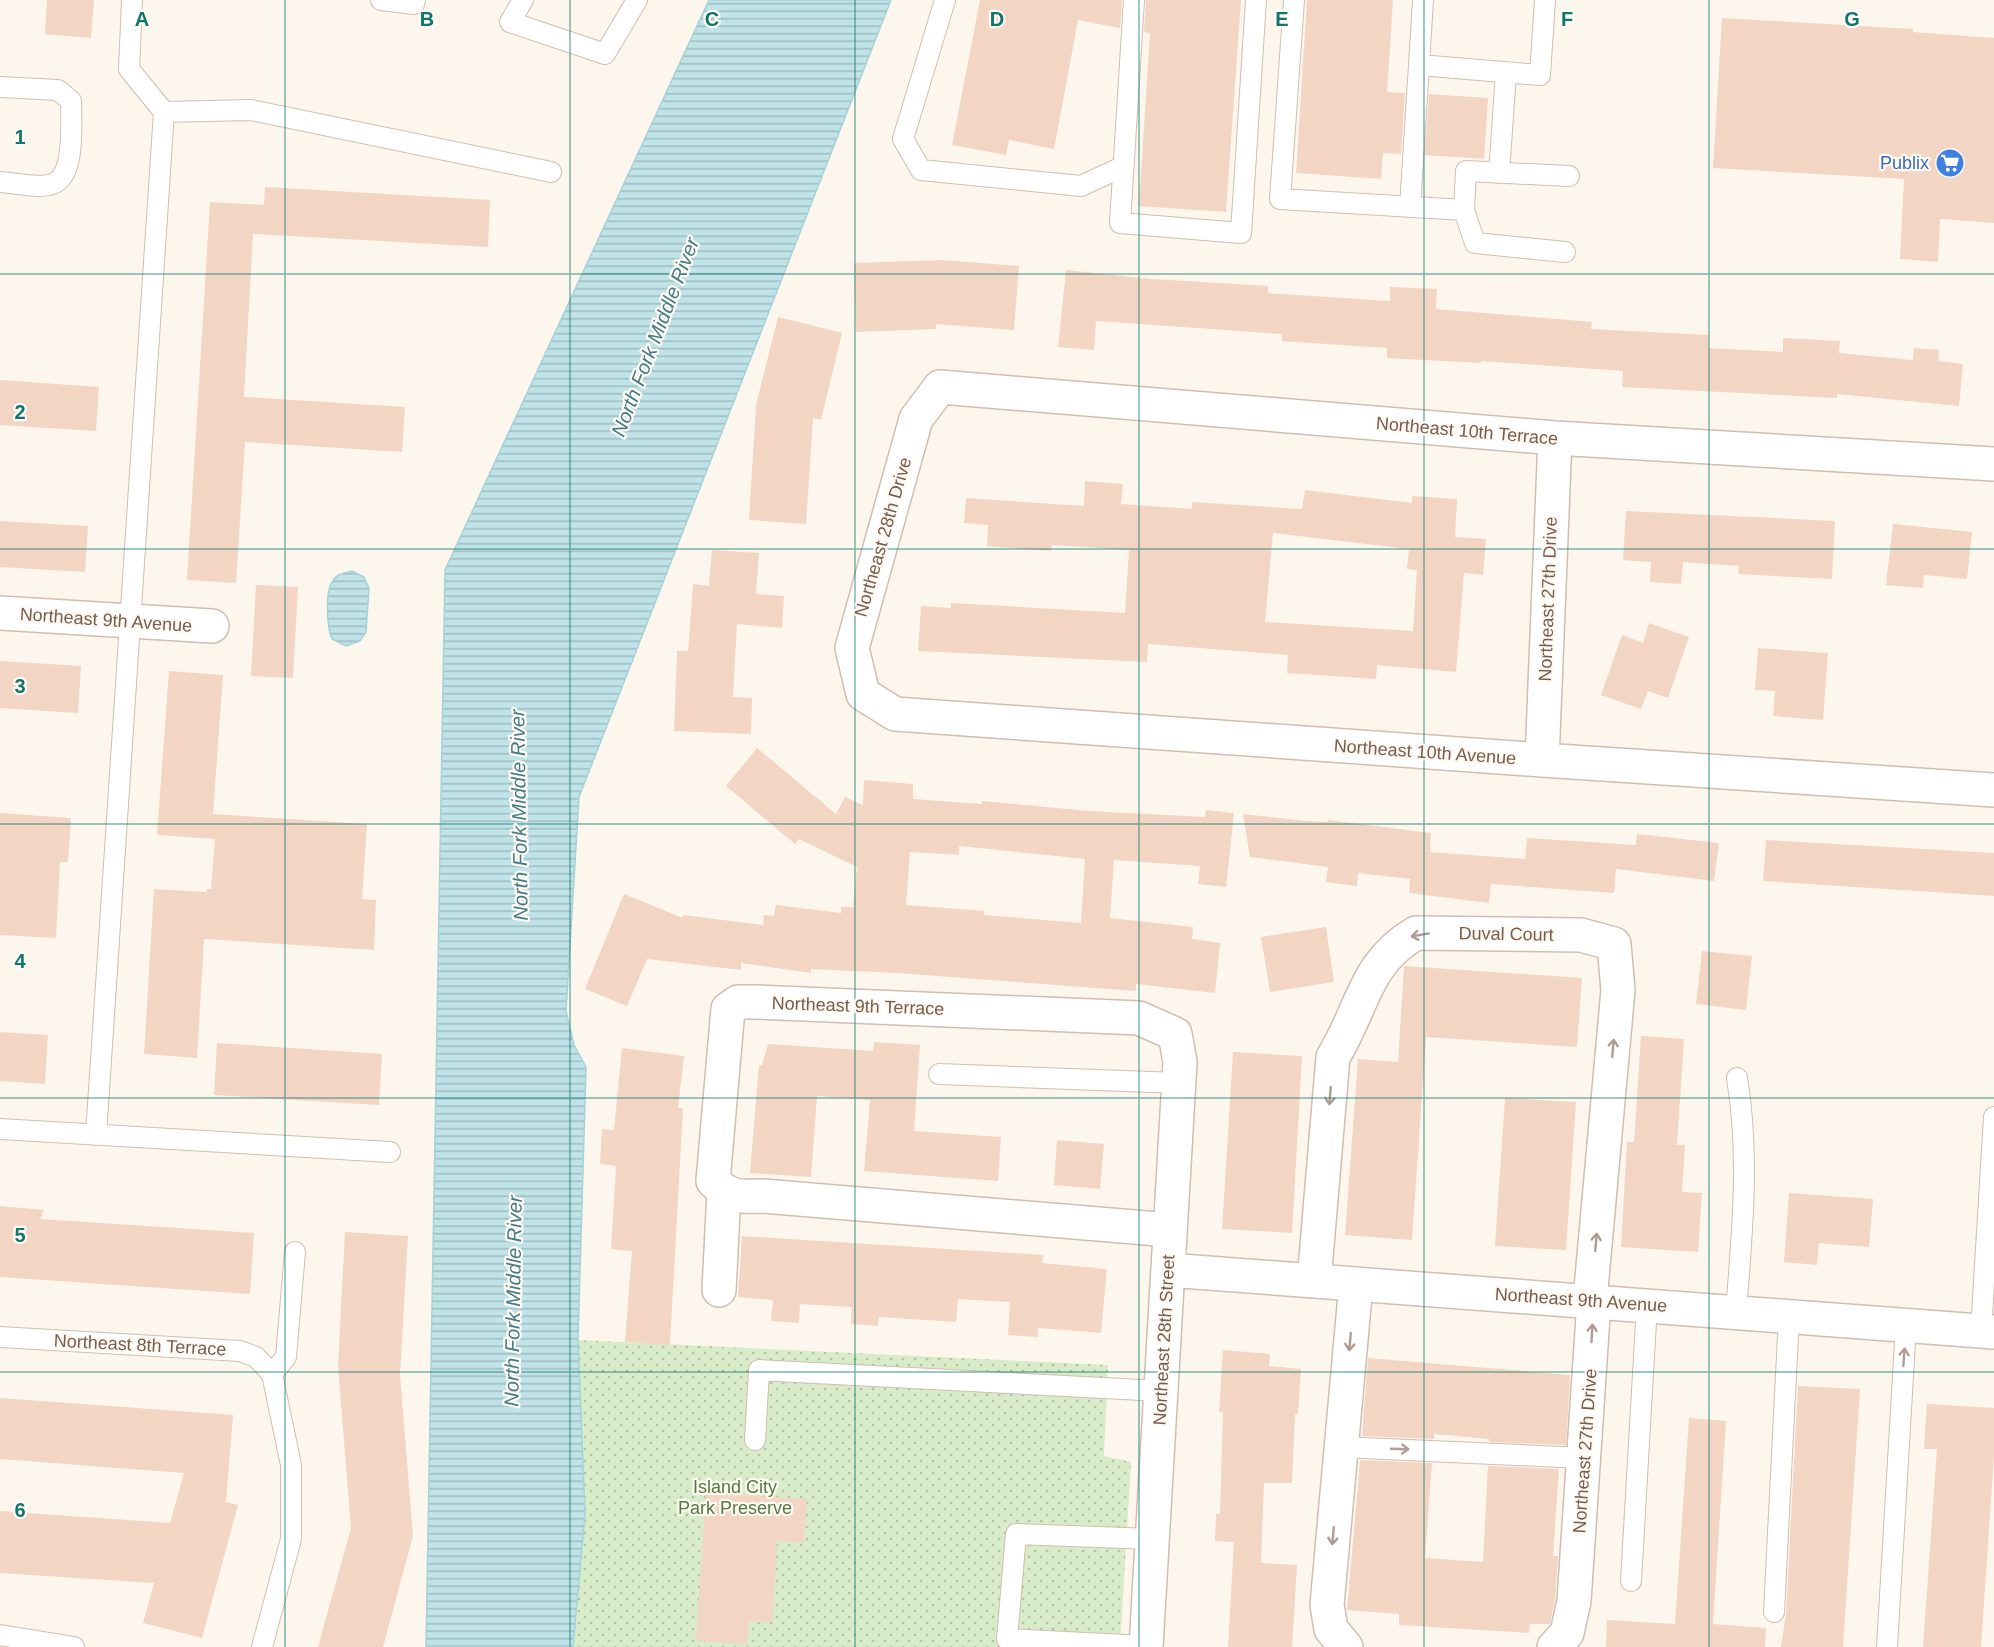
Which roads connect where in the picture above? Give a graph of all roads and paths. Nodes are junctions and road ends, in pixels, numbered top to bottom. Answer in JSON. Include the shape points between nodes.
{"nodes":[{"id":1,"x":132,"y":0,"type":"edge"},
{"id":2,"x":381,"y":0,"type":"edge"},
{"id":3,"x":415,"y":0,"type":"edge"},
{"id":4,"x":523,"y":0,"type":"edge"},
{"id":5,"x":637,"y":0,"type":"edge"},
{"id":6,"x":945,"y":0,"type":"edge"},
{"id":7,"x":1134,"y":0,"type":"edge"},
{"id":8,"x":1256,"y":0,"type":"edge"},
{"id":9,"x":1294,"y":0,"type":"edge"},
{"id":10,"x":1423,"y":0,"type":"edge"},
{"id":11,"x":1545,"y":0,"type":"edge"},
{"id":12,"x":1419,"y":66,"type":"junction"},
{"id":13,"x":1506,"y":73,"type":"junction"},
{"id":14,"x":0,"y":87,"type":"edge"},
{"id":15,"x":164,"y":112,"type":"junction"},
{"id":16,"x":1122,"y":167,"type":"junction"},
{"id":17,"x":551,"y":172,"type":"dead end"},
{"id":18,"x":1499,"y":173,"type":"junction"},
{"id":19,"x":1569,"y":176,"type":"dead end"},
{"id":20,"x":0,"y":182,"type":"edge"},
{"id":21,"x":1410,"y":207,"type":"junction"},
{"id":22,"x":1464,"y":210,"type":"junction"},
{"id":23,"x":1565,"y":252,"type":"dead end"},
{"id":24,"x":940,"y":387,"type":"joint"},
{"id":25,"x":1555,"y":438,"type":"junction"},
{"id":26,"x":1994,"y":464,"type":"edge"},
{"id":27,"x":0,"y":613,"type":"edge"},
{"id":28,"x":129,"y":621,"type":"junction"},
{"id":29,"x":212,"y":626,"type":"dead end"},
{"id":30,"x":863,"y":693,"type":"joint"},
{"id":31,"x":1542,"y":760,"type":"junction"},
{"id":32,"x":1994,"y":789,"type":"edge"},
{"id":33,"x":1175,"y":1034,"type":"joint"},
{"id":34,"x":939,"y":1074,"type":"dead end"},
{"id":35,"x":1737,"y":1077,"type":"dead end"},
{"id":36,"x":1179,"y":1083,"type":"junction"},
{"id":37,"x":1994,"y":1117,"type":"edge"},
{"id":38,"x":0,"y":1129,"type":"edge"},
{"id":39,"x":96,"y":1135,"type":"junction"},
{"id":40,"x":390,"y":1152,"type":"dead end"},
{"id":41,"x":724,"y":1192,"type":"junction"},
{"id":42,"x":1170,"y":1230,"type":"junction"},
{"id":43,"x":295,"y":1252,"type":"dead end"},
{"id":44,"x":1168,"y":1270,"type":"junction"},
{"id":45,"x":1314,"y":1281,"type":"junction"},
{"id":46,"x":1356,"y":1284,"type":"junction"},
{"id":47,"x":719,"y":1290,"type":"dead end"},
{"id":48,"x":1592,"y":1301,"type":"junction"},
{"id":49,"x":1647,"y":1305,"type":"junction"},
{"id":50,"x":1736,"y":1312,"type":"junction"},
{"id":51,"x":1789,"y":1316,"type":"junction"},
{"id":52,"x":1906,"y":1325,"type":"junction"},
{"id":53,"x":1987,"y":1332,"type":"edge"},
{"id":54,"x":0,"y":1337,"type":"edge"},
{"id":55,"x":272,"y":1374,"type":"junction"},
{"id":56,"x":1161,"y":1391,"type":"junction"},
{"id":57,"x":754,"y":1440,"type":"dead end"},
{"id":58,"x":1341,"y":1447,"type":"junction"},
{"id":59,"x":1584,"y":1458,"type":"junction"},
{"id":60,"x":1152,"y":1539,"type":"junction"},
{"id":61,"x":1631,"y":1581,"type":"dead end"},
{"id":62,"x":1774,"y":1612,"type":"dead end"},
{"id":63,"x":0,"y":1635,"type":"edge"},
{"id":64,"x":1146,"y":1646,"type":"edge"},
{"id":65,"x":74,"y":1647,"type":"edge"},
{"id":66,"x":262,"y":1647,"type":"edge"},
{"id":67,"x":1346,"y":1647,"type":"edge"},
{"id":68,"x":1554,"y":1647,"type":"edge"},
{"id":69,"x":1887,"y":1647,"type":"edge"}],
"edges":[{"from":1,"to":15,"type":"lane","via":[[129,69]]},
{"from":2,"to":3,"type":"lane","via":[[414,4]]},
{"from":4,"to":5,"type":"lane","via":[[510,22],[605,54]]},
{"from":6,"to":16,"type":"lane","via":[[903,138],[921,170],[1081,186]]},
{"from":7,"to":16,"type":"lane"},
{"from":8,"to":16,"type":"lane","via":[[1241,233],[1120,223]]},
{"from":9,"to":21,"type":"lane","via":[[1280,199]]},
{"from":10,"to":12,"type":"lane"},
{"from":11,"to":13,"type":"lane","via":[[1540,75]]},
{"from":12,"to":13,"type":"lane"},
{"from":12,"to":21,"type":"lane"},
{"from":13,"to":18,"type":"lane"},
{"from":14,"to":20,"type":"lane","via":[[58,90],[71,101],[69,165],[63,179],[51,185]]},
{"from":15,"to":17,"type":"lane","via":[[251,110]]},
{"from":15,"to":28,"type":"lane"},
{"from":18,"to":19,"type":"lane"},
{"from":18,"to":22,"type":"lane","via":[[1466,171]]},
{"from":21,"to":22,"type":"lane"},
{"from":22,"to":23,"type":"lane","via":[[1475,243]]},
{"from":24,"to":25,"type":"street","name":"Northeast 10th Terrace"},
{"from":24,"to":30,"type":"street","name":"Northeast 28th Drive","via":[[916,419],[852,648]]},
{"from":25,"to":26,"type":"street","name":"Northeast 10th Terrace"},
{"from":25,"to":31,"type":"street","name":"Northeast 27th Drive"},
{"from":27,"to":28,"type":"street","name":"Northeast 9th Avenue"},
{"from":28,"to":29,"type":"street","name":"Northeast 9th Avenue"},
{"from":28,"to":39,"type":"lane"},
{"from":30,"to":31,"type":"street","name":"Northeast 10th Avenue","via":[[895,714]]},
{"from":31,"to":32,"type":"street","name":"Northeast 10th Avenue"},
{"from":33,"to":36,"type":"street","name":"Northeast 28th Street"},
{"from":33,"to":41,"type":"street","name":"Northeast 9th Terrace","via":[[1138,1018],[738,1002],[728,1009],[725,1025],[713,1181]]},
{"from":34,"to":36,"type":"lane"},
{"from":35,"to":50,"type":"lane","via":[[1746,1189]]},
{"from":36,"to":42,"type":"street","name":"Northeast 28th Street"},
{"from":37,"to":53,"type":"lane"},
{"from":38,"to":39,"type":"lane"},
{"from":39,"to":40,"type":"lane"},
{"from":41,"to":42,"type":"street","via":[[740,1197]]},
{"from":41,"to":47,"type":"street","name":"Northeast 9th Terrace"},
{"from":42,"to":44,"type":"street","name":"Northeast 28th Street"},
{"from":43,"to":55,"type":"lane","via":[[286,1357]]},
{"from":44,"to":45,"type":"street","name":"Northeast 9th Avenue"},
{"from":44,"to":56,"type":"street","name":"Northeast 28th Street"},
{"from":45,"to":46,"type":"street","name":"Northeast 9th Avenue"},
{"from":48,"to":45,"type":"street","name":"Duval Court","one_way":true,"via":[[1618,990],[1614,944],[1581,935],[1416,933],[1396,945],[1377,966],[1333,1057]]},
{"from":46,"to":48,"type":"street","name":"Northeast 9th Avenue"},
{"from":46,"to":58,"type":"street","one_way":true},
{"from":48,"to":49,"type":"street","name":"Northeast 9th Avenue"},
{"from":59,"to":48,"type":"street","name":"Northeast 27th Drive","one_way":true},
{"from":49,"to":50,"type":"street","name":"Northeast 9th Avenue"},
{"from":49,"to":61,"type":"lane"},
{"from":50,"to":51,"type":"street","name":"Northeast 9th Avenue"},
{"from":51,"to":52,"type":"street","name":"Northeast 9th Avenue"},
{"from":51,"to":62,"type":"lane"},
{"from":52,"to":53,"type":"street","name":"Northeast 9th Avenue"},
{"from":69,"to":52,"type":"lane","one_way":true},
{"from":54,"to":55,"type":"lane","name":"Northeast 8th Terrace","via":[[240,1351],[256,1357]]},
{"from":55,"to":66,"type":"lane","via":[[291,1465],[291,1539]]},
{"from":56,"to":57,"type":"lane","via":[[759,1370]]},
{"from":56,"to":60,"type":"street","name":"Northeast 28th Street"},
{"from":58,"to":59,"type":"lane","one_way":true},
{"from":58,"to":67,"type":"street","one_way":true,"via":[[1328,1605],[1331,1629]]},
{"from":59,"to":68,"type":"street","name":"Northeast 27th Drive","via":[[1574,1601],[1567,1634]]},
{"from":60,"to":64,"type":"street","name":"Northeast 28th Street"},
{"from":60,"to":64,"type":"lane","via":[[1016,1534],[1007,1638]]},
{"from":63,"to":65,"type":"lane"}]}
